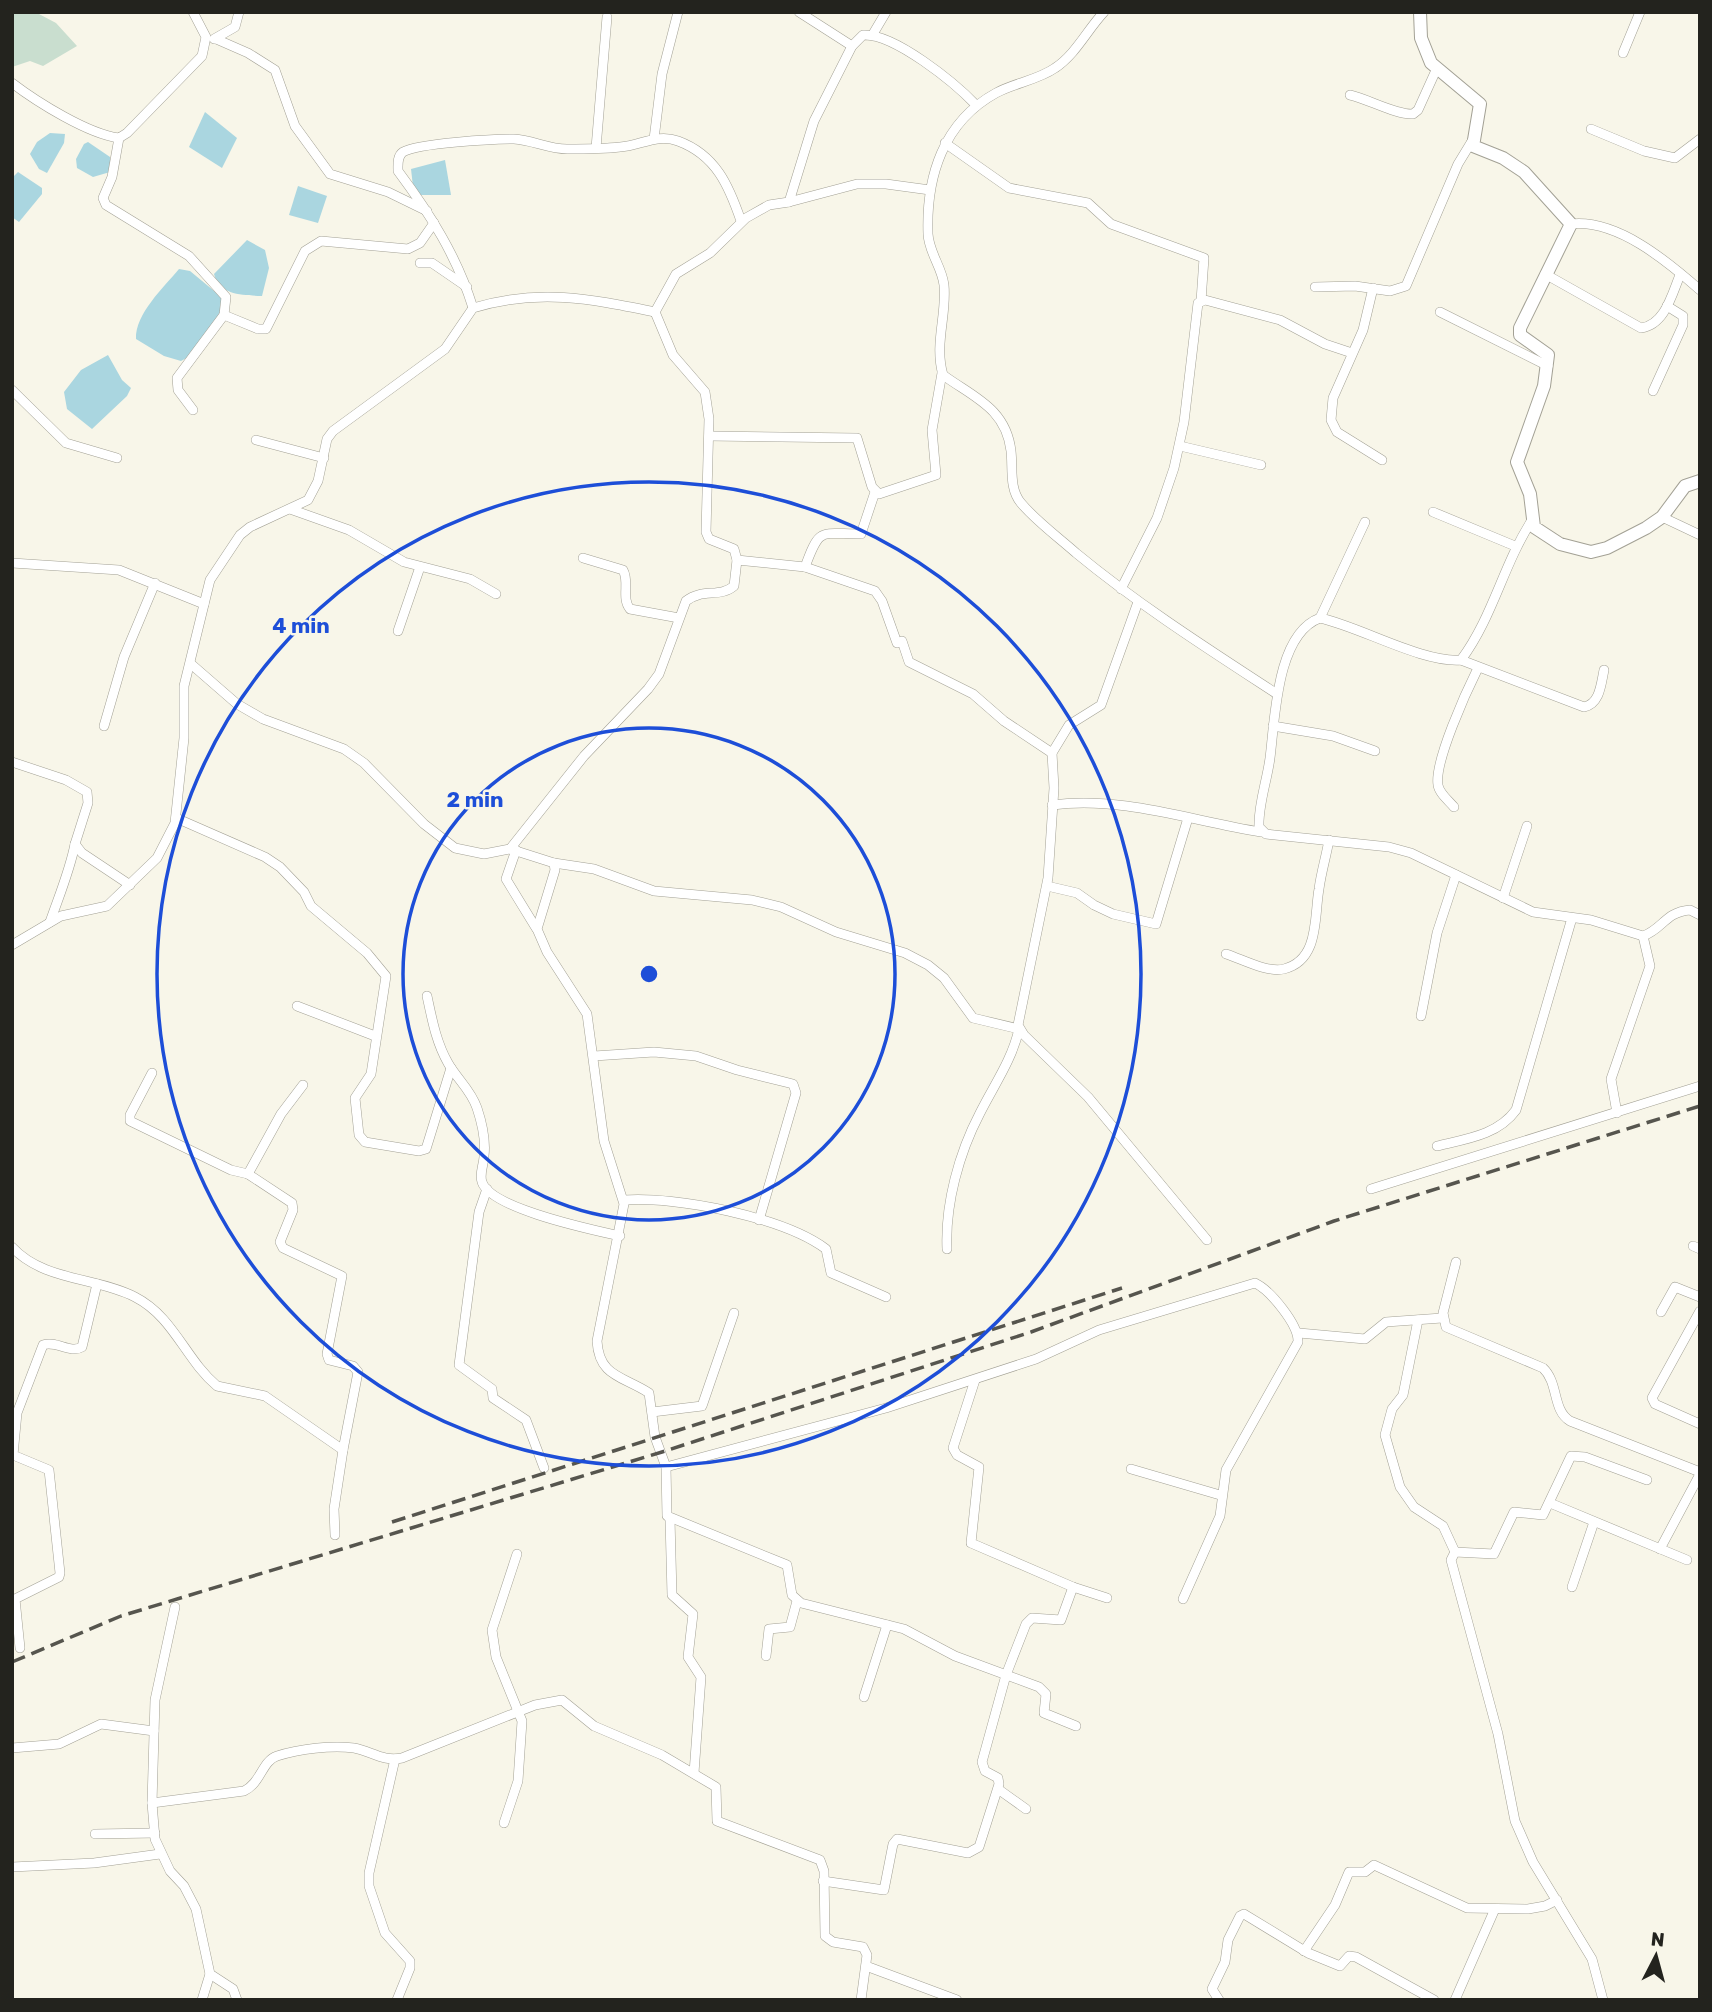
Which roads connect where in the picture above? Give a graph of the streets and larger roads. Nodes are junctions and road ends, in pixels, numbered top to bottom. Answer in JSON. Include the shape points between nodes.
{"nodes":[{"id":1,"x":193,"y":12,"type":"edge"},
{"id":2,"x":239,"y":12,"type":"edge"},
{"id":3,"x":678,"y":12,"type":"edge"},
{"id":4,"x":799,"y":12,"type":"edge"},
{"id":5,"x":887,"y":12,"type":"edge"},
{"id":6,"x":1104,"y":12,"type":"edge"},
{"id":7,"x":1420,"y":12,"type":"edge"},
{"id":8,"x":1640,"y":12,"type":"edge"},
{"id":9,"x":607,"y":17,"type":"dead end"},
{"id":10,"x":873,"y":34,"type":"junction"},
{"id":11,"x":211,"y":41,"type":"junction"},
{"id":12,"x":852,"y":46,"type":"junction"},
{"id":13,"x":1623,"y":53,"type":"dead end"},
{"id":14,"x":1437,"y":68,"type":"junction"},
{"id":15,"x":12,"y":83,"type":"edge"},
{"id":16,"x":1350,"y":95,"type":"dead end"},
{"id":17,"x":976,"y":105,"type":"junction"},
{"id":18,"x":1591,"y":129,"type":"dead end"},
{"id":19,"x":119,"y":138,"type":"junction"},
{"id":20,"x":654,"y":139,"type":"junction"},
{"id":21,"x":1700,"y":139,"type":"edge"},
{"id":22,"x":1472,"y":141,"type":"junction"},
{"id":23,"x":946,"y":143,"type":"junction"},
{"id":24,"x":596,"y":148,"type":"junction"},
{"id":25,"x":930,"y":190,"type":"junction"},
{"id":26,"x":789,"y":202,"type":"junction"},
{"id":27,"x":428,"y":212,"type":"junction"},
{"id":28,"x":747,"y":217,"type":"junction"},
{"id":29,"x":434,"y":223,"type":"junction"},
{"id":30,"x":1571,"y":224,"type":"junction"},
{"id":31,"x":420,"y":263,"type":"dead end"},
{"id":32,"x":1545,"y":274,"type":"junction"},
{"id":33,"x":1680,"y":275,"type":"junction"},
{"id":34,"x":1315,"y":287,"type":"dead end"},
{"id":35,"x":467,"y":288,"type":"junction"},
{"id":36,"x":1373,"y":288,"type":"junction"},
{"id":37,"x":1700,"y":290,"type":"edge"},
{"id":38,"x":1201,"y":301,"type":"junction"},
{"id":39,"x":1667,"y":306,"type":"junction"},
{"id":40,"x":474,"y":308,"type":"junction"},
{"id":41,"x":655,"y":312,"type":"junction"},
{"id":42,"x":1440,"y":312,"type":"dead end"},
{"id":43,"x":224,"y":315,"type":"junction"},
{"id":44,"x":1352,"y":353,"type":"junction"},
{"id":45,"x":1548,"y":366,"type":"junction"},
{"id":46,"x":942,"y":373,"type":"junction"},
{"id":47,"x":12,"y":390,"type":"edge"},
{"id":48,"x":1653,"y":391,"type":"dead end"},
{"id":49,"x":193,"y":410,"type":"dead end"},
{"id":50,"x":709,"y":436,"type":"junction"},
{"id":51,"x":256,"y":440,"type":"dead end"},
{"id":52,"x":1180,"y":446,"type":"junction"},
{"id":53,"x":117,"y":458,"type":"dead end"},
{"id":54,"x":324,"y":458,"type":"junction"},
{"id":55,"x":1382,"y":460,"type":"dead end"},
{"id":56,"x":1261,"y":465,"type":"dead end"},
{"id":57,"x":1700,"y":481,"type":"edge"},
{"id":58,"x":880,"y":493,"type":"junction"},
{"id":59,"x":290,"y":509,"type":"junction"},
{"id":60,"x":1433,"y":512,"type":"dead end"},
{"id":61,"x":1662,"y":517,"type":"junction"},
{"id":62,"x":1532,"y":520,"type":"junction"},
{"id":63,"x":1365,"y":522,"type":"dead end"},
{"id":64,"x":1700,"y":535,"type":"edge"},
{"id":65,"x":1515,"y":546,"type":"junction"},
{"id":66,"x":583,"y":558,"type":"dead end"},
{"id":67,"x":737,"y":560,"type":"junction"},
{"id":68,"x":12,"y":563,"type":"edge"},
{"id":69,"x":420,"y":567,"type":"junction"},
{"id":70,"x":805,"y":567,"type":"junction"},
{"id":71,"x":155,"y":583,"type":"junction"},
{"id":72,"x":1121,"y":589,"type":"junction"},
{"id":73,"x":496,"y":594,"type":"dead end"},
{"id":74,"x":1138,"y":602,"type":"junction"},
{"id":75,"x":204,"y":604,"type":"junction"},
{"id":76,"x":679,"y":618,"type":"junction"},
{"id":77,"x":1320,"y":618,"type":"junction"},
{"id":78,"x":397,"y":631,"type":"dead end"},
{"id":79,"x":1461,"y":660,"type":"junction"},
{"id":80,"x":191,"y":664,"type":"junction"},
{"id":81,"x":1478,"y":668,"type":"junction"},
{"id":82,"x":1604,"y":670,"type":"dead end"},
{"id":83,"x":1276,"y":694,"type":"junction"},
{"id":84,"x":104,"y":726,"type":"dead end"},
{"id":85,"x":1273,"y":726,"type":"junction"},
{"id":86,"x":1375,"y":751,"type":"dead end"},
{"id":87,"x":1052,"y":753,"type":"junction"},
{"id":88,"x":12,"y":762,"type":"edge"},
{"id":89,"x":1052,"y":804,"type":"junction"},
{"id":90,"x":1454,"y":807,"type":"dead end"},
{"id":91,"x":176,"y":818,"type":"junction"},
{"id":92,"x":1188,"y":818,"type":"junction"},
{"id":93,"x":1527,"y":826,"type":"dead end"},
{"id":94,"x":1261,"y":832,"type":"junction"},
{"id":95,"x":1329,"y":841,"type":"junction"},
{"id":96,"x":75,"y":844,"type":"junction"},
{"id":97,"x":513,"y":849,"type":"junction"},
{"id":98,"x":554,"y":863,"type":"junction"},
{"id":99,"x":1456,"y":875,"type":"junction"},
{"id":100,"x":130,"y":885,"type":"junction"},
{"id":101,"x":1047,"y":886,"type":"junction"},
{"id":102,"x":1503,"y":898,"type":"junction"},
{"id":103,"x":1700,"y":915,"type":"edge"},
{"id":104,"x":1572,"y":918,"type":"junction"},
{"id":105,"x":50,"y":922,"type":"junction"},
{"id":106,"x":537,"y":929,"type":"junction"},
{"id":107,"x":1643,"y":936,"type":"junction"},
{"id":108,"x":12,"y":945,"type":"edge"},
{"id":109,"x":1226,"y":954,"type":"dead end"},
{"id":110,"x":427,"y":996,"type":"dead end"},
{"id":111,"x":297,"y":1006,"type":"dead end"},
{"id":112,"x":1421,"y":1016,"type":"dead end"},
{"id":113,"x":1019,"y":1030,"type":"junction"},
{"id":114,"x":375,"y":1036,"type":"junction"},
{"id":115,"x":602,"y":1055,"type":"junction"},
{"id":116,"x":451,"y":1068,"type":"junction"},
{"id":117,"x":152,"y":1073,"type":"dead end"},
{"id":118,"x":303,"y":1084,"type":"dead end"},
{"id":119,"x":1700,"y":1086,"type":"edge"},
{"id":120,"x":1617,"y":1113,"type":"junction"},
{"id":121,"x":1437,"y":1146,"type":"dead end"},
{"id":122,"x":248,"y":1174,"type":"junction"},
{"id":123,"x":487,"y":1189,"type":"junction"},
{"id":124,"x":1371,"y":1189,"type":"dead end"},
{"id":125,"x":624,"y":1200,"type":"junction"},
{"id":126,"x":759,"y":1220,"type":"junction"},
{"id":127,"x":620,"y":1236,"type":"junction"},
{"id":128,"x":1207,"y":1240,"type":"dead end"},
{"id":129,"x":12,"y":1247,"type":"edge"},
{"id":130,"x":947,"y":1249,"type":"dead end"},
{"id":131,"x":1456,"y":1262,"type":"dead end"},
{"id":132,"x":97,"y":1284,"type":"junction"},
{"id":133,"x":886,"y":1297,"type":"dead end"},
{"id":134,"x":1700,"y":1297,"type":"edge"},
{"id":135,"x":1700,"y":1311,"type":"edge"},
{"id":136,"x":734,"y":1312,"type":"dead end"},
{"id":137,"x":1661,"y":1312,"type":"dead end"},
{"id":138,"x":1442,"y":1318,"type":"junction"},
{"id":139,"x":1418,"y":1320,"type":"junction"},
{"id":140,"x":1298,"y":1333,"type":"junction"},
{"id":141,"x":975,"y":1380,"type":"junction"},
{"id":142,"x":652,"y":1412,"type":"junction"},
{"id":143,"x":15,"y":1413,"type":"edge"},
{"id":144,"x":1700,"y":1424,"type":"edge"},
{"id":145,"x":343,"y":1450,"type":"junction"},
{"id":146,"x":666,"y":1467,"type":"junction"},
{"id":147,"x":544,"y":1468,"type":"dead end"},
{"id":148,"x":1131,"y":1469,"type":"dead end"},
{"id":149,"x":1700,"y":1473,"type":"edge"},
{"id":150,"x":1647,"y":1480,"type":"dead end"},
{"id":151,"x":1220,"y":1495,"type":"junction"},
{"id":152,"x":1549,"y":1503,"type":"junction"},
{"id":153,"x":670,"y":1519,"type":"junction"},
{"id":154,"x":1594,"y":1522,"type":"junction"},
{"id":155,"x":335,"y":1535,"type":"dead end"},
{"id":156,"x":1660,"y":1549,"type":"junction"},
{"id":157,"x":1455,"y":1552,"type":"junction"},
{"id":158,"x":516,"y":1554,"type":"dead end"},
{"id":159,"x":1687,"y":1560,"type":"dead end"},
{"id":160,"x":1073,"y":1587,"type":"junction"},
{"id":161,"x":1572,"y":1587,"type":"dead end"},
{"id":162,"x":1107,"y":1598,"type":"dead end"},
{"id":163,"x":1184,"y":1599,"type":"dead end"},
{"id":164,"x":797,"y":1601,"type":"junction"},
{"id":165,"x":175,"y":1607,"type":"dead end"},
{"id":166,"x":887,"y":1625,"type":"junction"},
{"id":167,"x":20,"y":1648,"type":"dead end"},
{"id":168,"x":766,"y":1656,"type":"dead end"},
{"id":169,"x":1006,"y":1675,"type":"junction"},
{"id":170,"x":864,"y":1697,"type":"dead end"},
{"id":171,"x":520,"y":1712,"type":"junction"},
{"id":172,"x":1076,"y":1726,"type":"dead end"},
{"id":173,"x":154,"y":1731,"type":"junction"},
{"id":174,"x":12,"y":1748,"type":"edge"},
{"id":175,"x":395,"y":1759,"type":"junction"},
{"id":176,"x":694,"y":1773,"type":"junction"},
{"id":177,"x":998,"y":1789,"type":"junction"},
{"id":178,"x":152,"y":1803,"type":"junction"},
{"id":179,"x":1026,"y":1809,"type":"dead end"},
{"id":180,"x":505,"y":1823,"type":"dead end"},
{"id":181,"x":155,"y":1833,"type":"junction"},
{"id":182,"x":95,"y":1834,"type":"dead end"},
{"id":183,"x":160,"y":1854,"type":"junction"},
{"id":184,"x":12,"y":1867,"type":"edge"},
{"id":185,"x":823,"y":1881,"type":"junction"},
{"id":186,"x":1557,"y":1900,"type":"junction"},
{"id":187,"x":1494,"y":1911,"type":"junction"},
{"id":188,"x":1304,"y":1951,"type":"junction"},
{"id":189,"x":866,"y":1966,"type":"junction"},
{"id":190,"x":210,"y":1974,"type":"junction"},
{"id":191,"x":202,"y":2000,"type":"edge"},
{"id":192,"x":237,"y":2000,"type":"edge"},
{"id":193,"x":397,"y":2000,"type":"edge"},
{"id":194,"x":861,"y":2000,"type":"edge"},
{"id":195,"x":957,"y":2000,"type":"edge"},
{"id":196,"x":1219,"y":2000,"type":"edge"},
{"id":197,"x":1434,"y":2000,"type":"edge"},
{"id":198,"x":1455,"y":2000,"type":"edge"},
{"id":199,"x":1603,"y":2000,"type":"edge"}],
"edges":[{"from":1,"to":11,"type":"street"},
{"from":2,"to":11,"type":"street","via":[[235,27]]},
{"from":3,"to":20,"type":"street","via":[[662,74]]},
{"from":4,"to":12,"type":"street"},
{"from":5,"to":10,"type":"street"},
{"from":6,"to":17,"type":"street","via":[[1054,69]]},
{"from":7,"to":14,"type":"street","via":[[1420,38]]},
{"from":8,"to":13,"type":"street"},
{"from":9,"to":24,"type":"street"},
{"from":10,"to":12,"type":"street","via":[[863,35]]},
{"from":10,"to":17,"type":"street","via":[[949,79]]},
{"from":11,"to":19,"type":"street","via":[[202,56]]},
{"from":11,"to":27,"type":"street","via":[[248,53],[275,70],[295,126],[330,174],[388,191]]},
{"from":12,"to":26,"type":"street","via":[[814,121]]},
{"from":14,"to":16,"type":"street","via":[[1413,114]]},
{"from":14,"to":22,"type":"street","via":[[1480,104]]},
{"from":15,"to":19,"type":"street","via":[[30,97]]},
{"from":17,"to":23,"type":"street"},
{"from":18,"to":21,"type":"street","via":[[1675,158]]},
{"from":19,"to":43,"type":"street","via":[[103,198],[106,205],[199,264],[226,297]]},
{"from":20,"to":24,"type":"street"},
{"from":20,"to":28,"type":"street","via":[[676,140],[722,173]]},
{"from":22,"to":30,"type":"street","via":[[1478,149],[1524,172]]},
{"from":22,"to":36,"type":"street","via":[[1406,286],[1390,291]]},
{"from":23,"to":25,"type":"street"},
{"from":23,"to":38,"type":"street","via":[[1009,188],[1088,203],[1111,224],[1204,258]]},
{"from":24,"to":27,"type":"street","via":[[556,148],[514,139],[440,144],[404,152],[398,172]]},
{"from":25,"to":26,"type":"street","via":[[857,184]]},
{"from":25,"to":46,"type":"street","via":[[929,246],[944,285],[939,344]]},
{"from":26,"to":28,"type":"street","via":[[769,205]]},
{"from":27,"to":29,"type":"street"},
{"from":28,"to":41,"type":"street","via":[[710,253],[677,274]]},
{"from":29,"to":35,"type":"street","via":[[456,258]]},
{"from":29,"to":43,"type":"street","via":[[420,243],[408,249],[313,243],[266,329]]},
{"from":30,"to":32,"type":"street"},
{"from":30,"to":33,"type":"street","via":[[1616,232]]},
{"from":31,"to":35,"type":"street","via":[[432,263]]},
{"from":32,"to":39,"type":"street","via":[[1633,326],[1653,324]]},
{"from":32,"to":45,"type":"street","via":[[1520,334],[1545,351]]},
{"from":33,"to":37,"type":"street"},
{"from":33,"to":39,"type":"street"},
{"from":34,"to":36,"type":"street"},
{"from":35,"to":40,"type":"street"},
{"from":36,"to":44,"type":"street"},
{"from":38,"to":44,"type":"street","via":[[1280,320]]},
{"from":38,"to":52,"type":"street"},
{"from":39,"to":48,"type":"street","via":[[1683,317],[1684,325]]},
{"from":40,"to":41,"type":"street","via":[[574,296]]},
{"from":40,"to":54,"type":"street","via":[[445,349],[333,431]]},
{"from":41,"to":50,"type":"street","via":[[673,355],[705,392]]},
{"from":42,"to":45,"type":"street"},
{"from":43,"to":49,"type":"street","via":[[177,377],[178,390]]},
{"from":44,"to":55,"type":"street","via":[[1333,398],[1333,427]]},
{"from":45,"to":62,"type":"street","via":[[1517,462],[1530,494]]},
{"from":46,"to":58,"type":"street","via":[[933,420],[936,475]]},
{"from":46,"to":72,"type":"street","via":[[983,399],[994,412],[1009,441],[1020,502]]},
{"from":47,"to":53,"type":"street","via":[[66,443]]},
{"from":50,"to":58,"type":"street","via":[[858,438]]},
{"from":50,"to":67,"type":"street","via":[[705,533],[734,550]]},
{"from":51,"to":54,"type":"street"},
{"from":52,"to":56,"type":"street"},
{"from":52,"to":72,"type":"street","via":[[1157,518]]},
{"from":54,"to":59,"type":"street","via":[[308,500]]},
{"from":57,"to":61,"type":"street","via":[[1678,493]]},
{"from":58,"to":70,"type":"street","via":[[861,534],[823,534],[815,539]]},
{"from":59,"to":69,"type":"street","via":[[349,530]]},
{"from":59,"to":75,"type":"street","via":[[267,516],[240,535],[217,566]]},
{"from":60,"to":65,"type":"street"},
{"from":61,"to":62,"type":"street","via":[[1608,548],[1591,552],[1543,536]]},
{"from":61,"to":64,"type":"street"},
{"from":62,"to":65,"type":"street"},
{"from":63,"to":77,"type":"street"},
{"from":65,"to":79,"type":"street","via":[[1489,617]]},
{"from":66,"to":76,"type":"street","via":[[625,573],[625,601],[630,609]]},
{"from":67,"to":70,"type":"street"},
{"from":67,"to":76,"type":"street","via":[[734,586],[723,593],[694,594]]},
{"from":68,"to":71,"type":"street","via":[[92,566],[136,574]]},
{"from":69,"to":73,"type":"street","via":[[470,579]]},
{"from":69,"to":78,"type":"street"},
{"from":70,"to":87,"type":"street","via":[[875,591],[909,662],[973,694],[1003,721]]},
{"from":71,"to":75,"type":"street"},
{"from":71,"to":84,"type":"street","via":[[124,657]]},
{"from":72,"to":74,"type":"street"},
{"from":74,"to":83,"type":"street"},
{"from":74,"to":87,"type":"street","via":[[1101,705],[1069,724]]},
{"from":75,"to":80,"type":"street"},
{"from":76,"to":97,"type":"street","via":[[659,674],[648,690],[583,756]]},
{"from":77,"to":79,"type":"street","via":[[1445,660]]},
{"from":77,"to":83,"type":"street","via":[[1303,628],[1295,640]]},
{"from":79,"to":81,"type":"street"},
{"from":80,"to":91,"type":"street","via":[[184,686]]},
{"from":80,"to":97,"type":"street","via":[[237,704],[263,719],[344,749],[456,848],[484,854]]},
{"from":81,"to":82,"type":"street","via":[[1584,707],[1597,698]]},
{"from":81,"to":90,"type":"street","via":[[1454,719],[1438,781],[1440,791]]},
{"from":83,"to":85,"type":"street"},
{"from":85,"to":86,"type":"street","via":[[1333,736]]},
{"from":85,"to":94,"type":"street","via":[[1258,820]]},
{"from":87,"to":89,"type":"street"},
{"from":88,"to":96,"type":"street","via":[[87,792]]},
{"from":89,"to":92,"type":"street","via":[[1142,806]]},
{"from":89,"to":101,"type":"street"},
{"from":91,"to":100,"type":"street","via":[[157,858]]},
{"from":91,"to":114,"type":"street","via":[[280,867],[311,906],[367,953],[386,976]]},
{"from":92,"to":94,"type":"street"},
{"from":92,"to":101,"type":"street","via":[[1156,923],[1113,914],[1077,893]]},
{"from":93,"to":102,"type":"street"},
{"from":94,"to":95,"type":"street"},
{"from":95,"to":99,"type":"street","via":[[1390,847]]},
{"from":95,"to":109,"type":"street","via":[[1308,950],[1284,969]]},
{"from":96,"to":100,"type":"street"},
{"from":96,"to":105,"type":"street","via":[[73,862],[66,869]]},
{"from":97,"to":98,"type":"street"},
{"from":97,"to":106,"type":"street","via":[[506,879]]},
{"from":98,"to":106,"type":"street"},
{"from":98,"to":113,"type":"street","via":[[594,869],[654,891],[781,907],[836,932],[905,953],[944,978],[973,1018]]},
{"from":99,"to":102,"type":"street"},
{"from":99,"to":112,"type":"street","via":[[1437,933]]},
{"from":100,"to":105,"type":"street","via":[[98,910]]},
{"from":101,"to":113,"type":"street"},
{"from":102,"to":104,"type":"street","via":[[1533,912]]},
{"from":103,"to":107,"type":"street","via":[[1690,910],[1671,914]]},
{"from":104,"to":107,"type":"street"},
{"from":104,"to":121,"type":"street","via":[[1516,1110],[1489,1132]]},
{"from":105,"to":108,"type":"street"},
{"from":106,"to":115,"type":"street","via":[[587,1014]]},
{"from":107,"to":120,"type":"street","via":[[1650,966],[1611,1079]]},
{"from":110,"to":116,"type":"street","via":[[436,1035]]},
{"from":111,"to":114,"type":"street"},
{"from":113,"to":128,"type":"street","via":[[1088,1097]]},
{"from":113,"to":130,"type":"street","via":[[1014,1049],[962,1152],[946,1232]]},
{"from":114,"to":116,"type":"street","via":[[371,1074],[355,1098],[359,1135],[365,1142],[426,1149]]},
{"from":115,"to":125,"type":"street","via":[[604,1141]]},
{"from":115,"to":126,"type":"street","via":[[654,1052],[696,1056],[793,1084],[796,1093]]},
{"from":116,"to":123,"type":"street","via":[[470,1093],[481,1119],[481,1178]]},
{"from":117,"to":122,"type":"street","via":[[130,1121],[239,1174]]},
{"from":118,"to":122,"type":"street"},
{"from":119,"to":120,"type":"street"},
{"from":120,"to":124,"type":"street"},
{"from":122,"to":145,"type":"street","via":[[293,1205],[280,1242],[284,1248],[342,1276],[327,1358],[354,1366],[358,1372]]},
{"from":123,"to":127,"type":"street","via":[[551,1220]]},
{"from":123,"to":147,"type":"street","via":[[459,1365],[526,1420]]},
{"from":125,"to":126,"type":"street","via":[[649,1199]]},
{"from":125,"to":127,"type":"street"},
{"from":126,"to":133,"type":"street","via":[[821,1245],[828,1254],[831,1273]]},
{"from":127,"to":142,"type":"street","via":[[597,1355],[606,1369],[649,1393]]},
{"from":129,"to":132,"type":"street","via":[[29,1262]]},
{"from":131,"to":138,"type":"street"},
{"from":132,"to":143,"type":"street","via":[[82,1347],[43,1345]]},
{"from":132,"to":145,"type":"street","via":[[152,1307],[217,1386],[265,1396]]},
{"from":134,"to":137,"type":"street","via":[[1675,1287]]},
{"from":135,"to":144,"type":"street","via":[[1652,1398]]},
{"from":136,"to":142,"type":"street","via":[[702,1406]]},
{"from":138,"to":139,"type":"street"},
{"from":138,"to":149,"type":"street","via":[[1452,1330],[1543,1368],[1553,1380],[1563,1417]]},
{"from":139,"to":140,"type":"street","via":[[1387,1322],[1365,1339]]},
{"from":139,"to":157,"type":"street","via":[[1403,1395],[1392,1409],[1385,1435],[1400,1487],[1414,1507],[1443,1526]]},
{"from":140,"to":141,"type":"street","via":[[1264,1289],[1250,1283],[1099,1330]]},
{"from":140,"to":151,"type":"street","via":[[1298,1342],[1226,1470]]},
{"from":141,"to":146,"type":"street","via":[[791,1436]]},
{"from":141,"to":160,"type":"street","via":[[953,1448],[979,1467],[971,1543]]},
{"from":142,"to":146,"type":"street","via":[[654,1437]]},
{"from":143,"to":167,"type":"street","via":[[13,1455],[49,1470],[60,1573],[15,1600]]},
{"from":145,"to":155,"type":"street"},
{"from":146,"to":153,"type":"street","via":[[665,1508]]},
{"from":148,"to":151,"type":"street"},
{"from":149,"to":156,"type":"street"},
{"from":150,"to":152,"type":"street","via":[[1571,1456]]},
{"from":151,"to":163,"type":"street","via":[[1220,1516]]},
{"from":152,"to":154,"type":"street"},
{"from":152,"to":157,"type":"street","via":[[1543,1515],[1514,1512],[1494,1554]]},
{"from":153,"to":164,"type":"street","via":[[787,1565]]},
{"from":153,"to":176,"type":"street","via":[[672,1595],[694,1614],[688,1657],[701,1677]]},
{"from":154,"to":156,"type":"street"},
{"from":154,"to":161,"type":"street"},
{"from":156,"to":159,"type":"street"},
{"from":157,"to":186,"type":"street","via":[[1452,1568],[1498,1734],[1515,1821]]},
{"from":158,"to":171,"type":"street","via":[[492,1630],[496,1657]]},
{"from":160,"to":162,"type":"street"},
{"from":160,"to":169,"type":"street","via":[[1062,1620],[1029,1619]]},
{"from":164,"to":166,"type":"street"},
{"from":164,"to":168,"type":"street","via":[[790,1627],[769,1629]]},
{"from":165,"to":173,"type":"street","via":[[161,1664]]},
{"from":166,"to":169,"type":"street"},
{"from":166,"to":170,"type":"street"},
{"from":169,"to":172,"type":"street","via":[[1044,1691],[1044,1713]]},
{"from":169,"to":177,"type":"street","via":[[982,1762],[985,1771],[1000,1781]]},
{"from":171,"to":175,"type":"street"},
{"from":171,"to":176,"type":"street","via":[[562,1700],[594,1726]]},
{"from":171,"to":180,"type":"street","via":[[522,1758]]},
{"from":173,"to":174,"type":"street","via":[[101,1724],[59,1744]]},
{"from":173,"to":178,"type":"street"},
{"from":175,"to":178,"type":"street","via":[[350,1748],[281,1755],[273,1757],[257,1783],[244,1791]]},
{"from":175,"to":193,"type":"street","via":[[369,1874],[382,1925],[410,1961]]},
{"from":176,"to":185,"type":"street","via":[[716,1787],[717,1821],[813,1857],[823,1865]]},
{"from":177,"to":179,"type":"street"},
{"from":177,"to":185,"type":"street","via":[[974,1852],[897,1839],[892,1844],[884,1890]]},
{"from":178,"to":181,"type":"street"},
{"from":181,"to":182,"type":"street"},
{"from":181,"to":183,"type":"street"},
{"from":183,"to":184,"type":"street"},
{"from":183,"to":190,"type":"street","via":[[196,1909]]},
{"from":185,"to":189,"type":"street","via":[[825,1936],[833,1942],[863,1947]]},
{"from":186,"to":187,"type":"street","via":[[1538,1908]]},
{"from":186,"to":199,"type":"street","via":[[1592,1959]]},
{"from":187,"to":188,"type":"street","via":[[1453,1904],[1377,1866],[1352,1870]]},
{"from":187,"to":198,"type":"street"},
{"from":188,"to":196,"type":"street","via":[[1250,1916],[1240,1916],[1212,1989]]},
{"from":188,"to":197,"type":"street","via":[[1340,1966],[1349,1956],[1356,1957]]},
{"from":189,"to":194,"type":"street"},
{"from":189,"to":195,"type":"street"},
{"from":190,"to":191,"type":"street"},
{"from":190,"to":192,"type":"street","via":[[233,1989]]}]}
